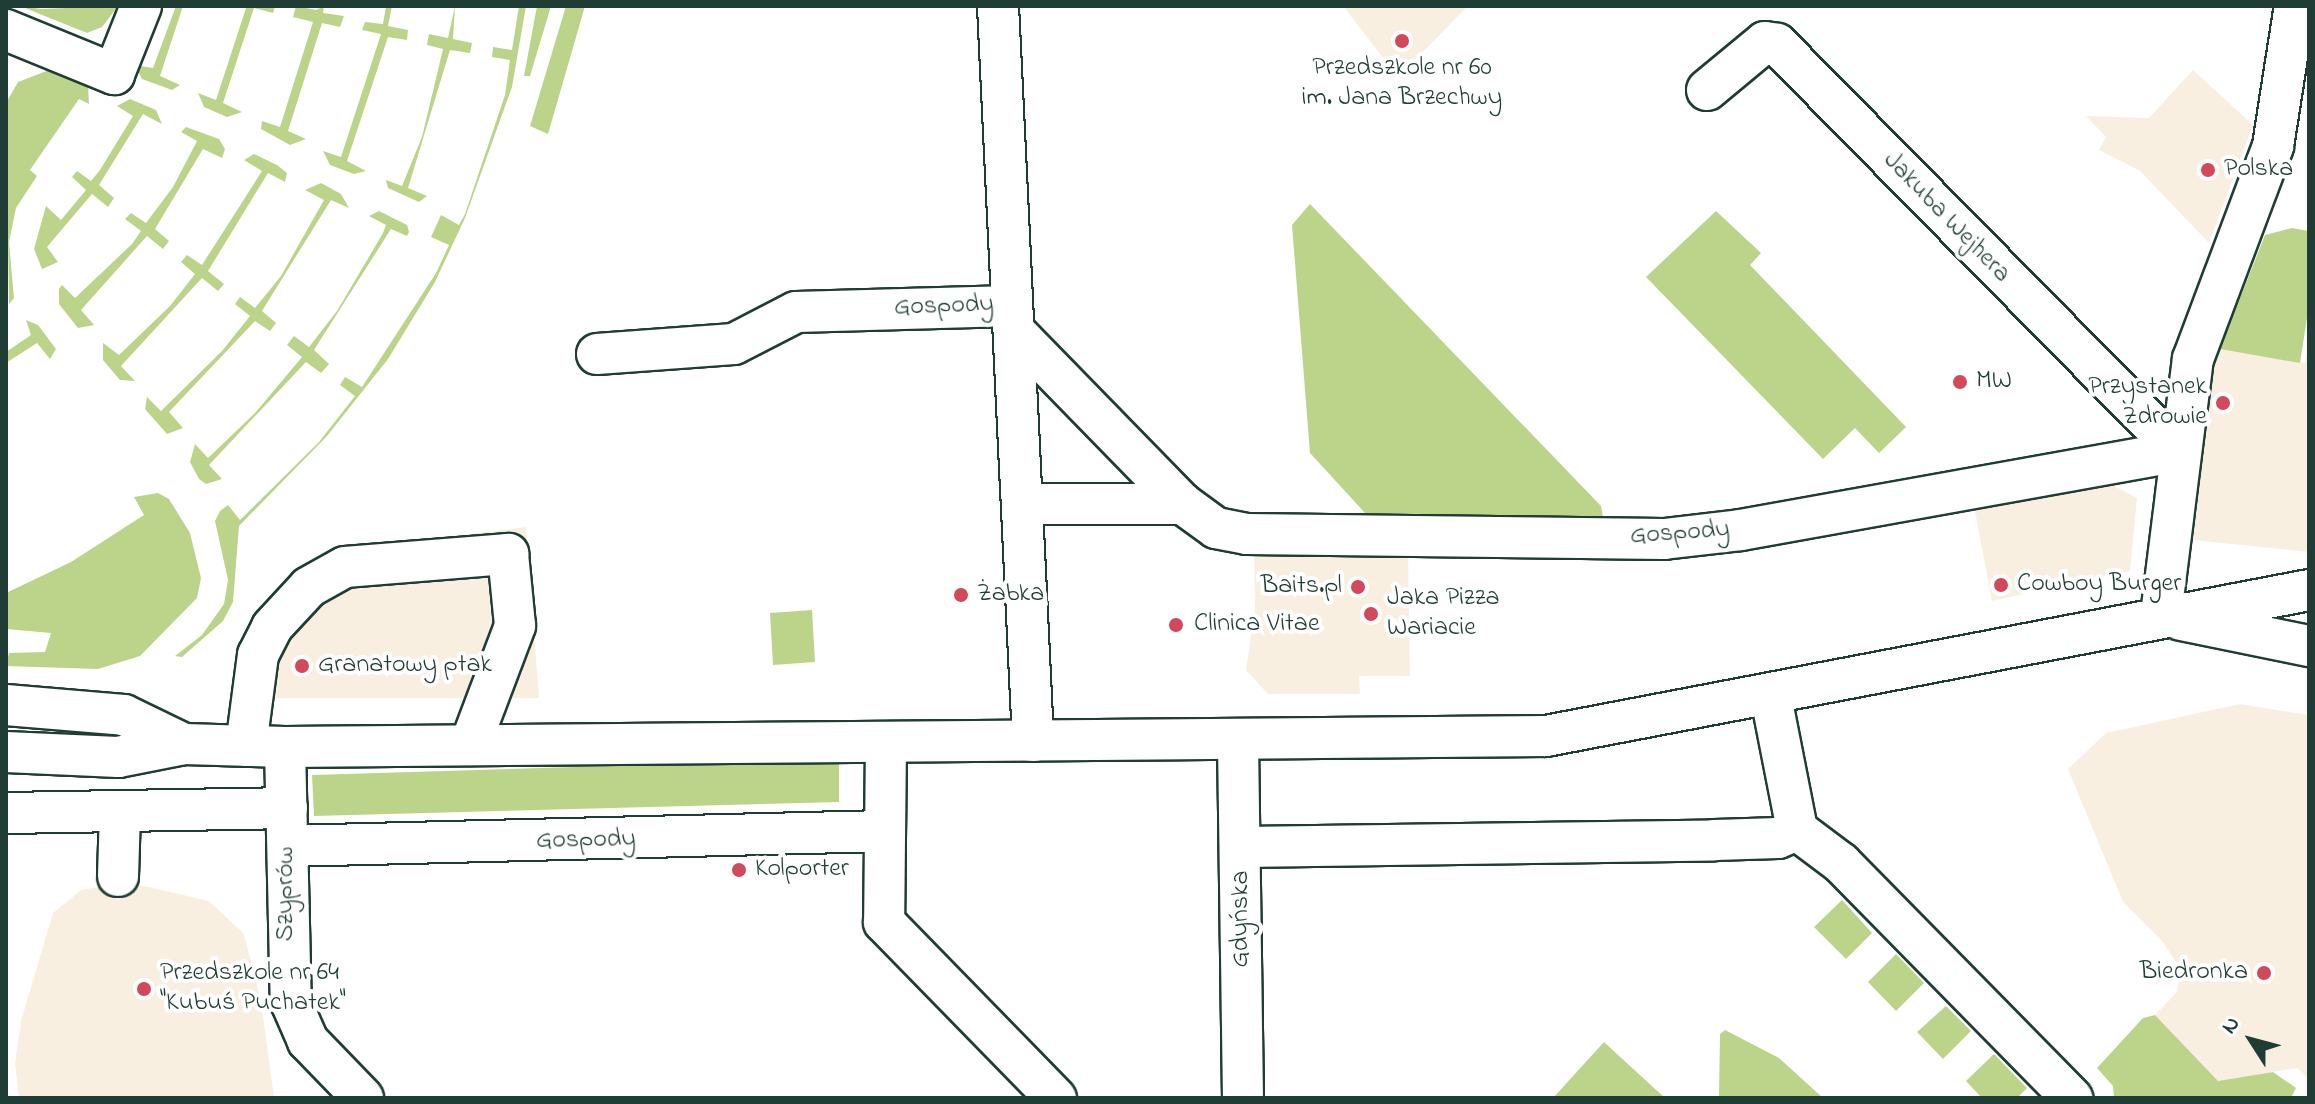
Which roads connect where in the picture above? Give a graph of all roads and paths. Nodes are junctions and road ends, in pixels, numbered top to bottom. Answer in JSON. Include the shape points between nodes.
{"nodes":[{"id":1,"x":141,"y":6,"type":"edge"},
{"id":2,"x":998,"y":6,"type":"edge"},
{"id":3,"x":2295,"y":6,"type":"edge"},
{"id":4,"x":10,"y":43,"type":"edge"},
{"id":5,"x":1707,"y":90,"type":"dead end"},
{"id":6,"x":1012,"y":318,"type":"junction"},
{"id":7,"x":597,"y":354,"type":"dead end"},
{"id":8,"x":2178,"y":451,"type":"junction"},
{"id":9,"x":1024,"y":504,"type":"junction"},
{"id":10,"x":1183,"y":504,"type":"junction"},
{"id":11,"x":2309,"y":590,"type":"edge"},
{"id":12,"x":2161,"y":615,"type":"junction"},
{"id":13,"x":2309,"y":646,"type":"edge"},
{"id":14,"x":1771,"y":697,"type":"junction"},
{"id":15,"x":6,"y":705,"type":"edge"},
{"id":16,"x":1033,"y":741,"type":"junction"},
{"id":17,"x":1238,"y":741,"type":"junction"},
{"id":18,"x":886,"y":743,"type":"junction"},
{"id":19,"x":184,"y":744,"type":"junction"},
{"id":20,"x":470,"y":745,"type":"junction"},
{"id":21,"x":246,"y":746,"type":"junction"},
{"id":22,"x":285,"y":747,"type":"junction"},
{"id":23,"x":14,"y":758,"type":"edge"},
{"id":24,"x":120,"y":811,"type":"junction"},
{"id":25,"x":6,"y":813,"type":"edge"},
{"id":26,"x":287,"y":827,"type":"junction"},
{"id":27,"x":1797,"y":830,"type":"junction"},
{"id":28,"x":883,"y":831,"type":"junction"},
{"id":29,"x":1242,"y":847,"type":"junction"},
{"id":30,"x":118,"y":876,"type":"dead end"},
{"id":31,"x":363,"y":1098,"type":"edge"},
{"id":32,"x":1056,"y":1098,"type":"edge"},
{"id":33,"x":1243,"y":1098,"type":"edge"},
{"id":34,"x":2072,"y":1098,"type":"edge"}],
"edges":[{"from":1,"to":4,"type":"street","via":[[114,74]]},
{"from":2,"to":6,"type":"street","name":"Gospody"},
{"from":3,"to":8,"type":"street","via":[[2273,146],[2207,313]]},
{"from":5,"to":8,"type":"street","name":"Jakuba Wejhera","via":[[1765,42],[1777,44]]},
{"from":6,"to":7,"type":"street","name":"Gospody","via":[[796,312],[734,344]]},
{"from":6,"to":9,"type":"street","name":"Gospody"},
{"from":6,"to":10,"type":"street","name":"Gospody"},
{"from":8,"to":10,"type":"street","name":"Gospody","via":[[1741,530],[1664,539],[1247,534],[1216,528]]},
{"from":8,"to":12,"type":"street"},
{"from":9,"to":10,"type":"street"},
{"from":9,"to":16,"type":"street","name":"Gospody"},
{"from":11,"to":12,"type":"street"},
{"from":12,"to":13,"type":"street"},
{"from":12,"to":14,"type":"street"},
{"from":14,"to":17,"type":"street","via":[[1546,736]]},
{"from":14,"to":27,"type":"street"},
{"from":15,"to":19,"type":"street","via":[[124,715]]},
{"from":16,"to":17,"type":"street"},
{"from":16,"to":18,"type":"street"},
{"from":17,"to":29,"type":"street","name":"Gdyńska"},
{"from":18,"to":20,"type":"street"},
{"from":18,"to":28,"type":"street"},
{"from":19,"to":21,"type":"street"},
{"from":19,"to":23,"type":"street","via":[[118,757]]},
{"from":20,"to":21,"type":"street","via":[[515,626],[508,554],[345,567],[309,587],[272,627],[258,655]]},
{"from":20,"to":22,"type":"street"},
{"from":21,"to":22,"type":"street"},
{"from":22,"to":26,"type":"street","name":"Szyprów"},
{"from":24,"to":25,"type":"street","name":"Szyprów"},
{"from":24,"to":26,"type":"street","name":"Szyprów"},
{"from":24,"to":30,"type":"street"},
{"from":26,"to":28,"type":"street","name":"Gospody"},
{"from":26,"to":31,"type":"street","name":"Szyprów","via":[[291,1002],[308,1041]]},
{"from":27,"to":29,"type":"street","via":[[1778,838],[1714,840]]},
{"from":27,"to":34,"type":"street","via":[[1841,863]]},
{"from":28,"to":32,"type":"street","via":[[881,912],[889,930]]},
{"from":29,"to":33,"type":"street","name":"Gdyńska"}]}
